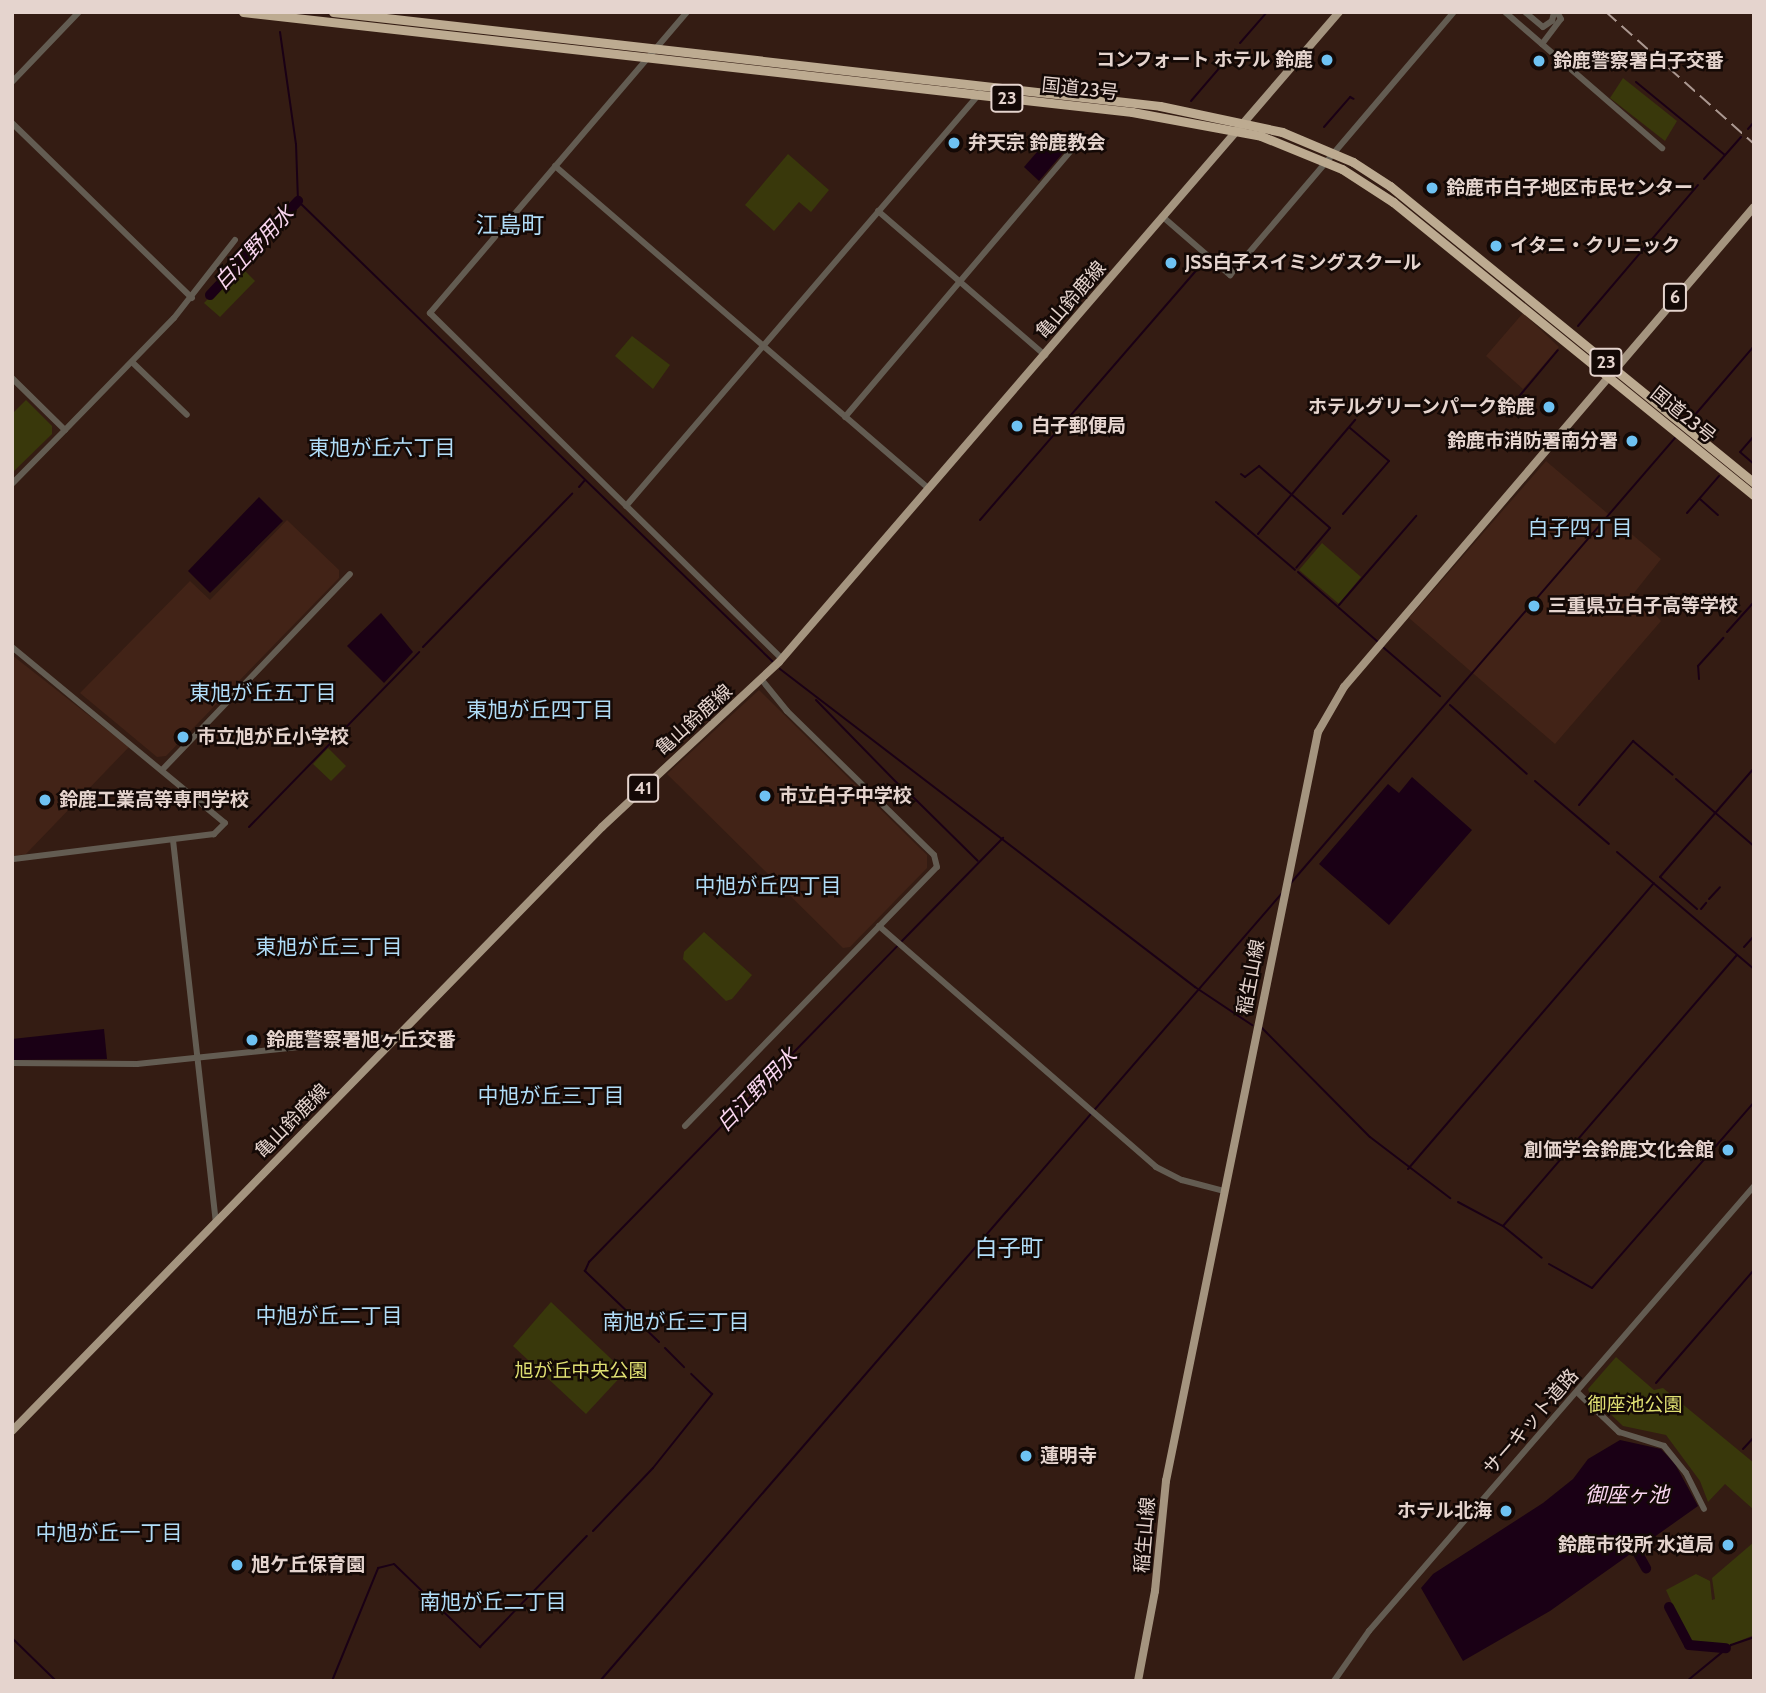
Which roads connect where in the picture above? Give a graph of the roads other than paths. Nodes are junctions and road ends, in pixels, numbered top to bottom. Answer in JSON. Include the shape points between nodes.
{"nodes":[{"id":1,"x":79,"y":12,"type":"edge"},
{"id":2,"x":243,"y":12,"type":"edge"},
{"id":3,"x":333,"y":12,"type":"edge"},
{"id":4,"x":1339,"y":12,"type":"edge"},
{"id":5,"x":1454,"y":12,"type":"edge"},
{"id":6,"x":1505,"y":12,"type":"edge"},
{"id":7,"x":1525,"y":12,"type":"edge"},
{"id":8,"x":1555,"y":12,"type":"edge"},
{"id":9,"x":684,"y":13,"type":"edge"},
{"id":10,"x":1542,"y":44,"type":"junction"},
{"id":11,"x":657,"y":47,"type":"junction"},
{"id":12,"x":648,"y":57,"type":"junction"},
{"id":13,"x":12,"y":82,"type":"edge"},
{"id":14,"x":988,"y":86,"type":"junction"},
{"id":15,"x":978,"y":95,"type":"junction"},
{"id":16,"x":1245,"y":121,"type":"junction"},
{"id":17,"x":12,"y":123,"type":"edge"},
{"id":18,"x":1238,"y":130,"type":"junction"},
{"id":19,"x":1076,"y":145,"type":"dead end"},
{"id":20,"x":1662,"y":148,"type":"dead end"},
{"id":21,"x":1334,"y":153,"type":"junction"},
{"id":22,"x":1327,"y":162,"type":"junction"},
{"id":23,"x":555,"y":166,"type":"junction"},
{"id":24,"x":1754,"y":207,"type":"edge"},
{"id":25,"x":878,"y":211,"type":"junction"},
{"id":26,"x":1163,"y":217,"type":"junction"},
{"id":27,"x":235,"y":240,"type":"dead end"},
{"id":28,"x":960,"y":282,"type":"junction"},
{"id":29,"x":192,"y":298,"type":"junction"},
{"id":30,"x":764,"y":345,"type":"junction"},
{"id":31,"x":1045,"y":355,"type":"junction"},
{"id":32,"x":132,"y":362,"type":"junction"},
{"id":33,"x":1615,"y":369,"type":"junction"},
{"id":34,"x":1608,"y":377,"type":"junction"},
{"id":35,"x":12,"y":378,"type":"edge"},
{"id":36,"x":187,"y":415,"type":"dead end"},
{"id":37,"x":845,"y":417,"type":"junction"},
{"id":38,"x":65,"y":430,"type":"junction"},
{"id":39,"x":1681,"y":430,"type":"junction"},
{"id":40,"x":1754,"y":483,"type":"edge"},
{"id":41,"x":12,"y":484,"type":"edge"},
{"id":42,"x":929,"y":489,"type":"junction"},
{"id":43,"x":1754,"y":495,"type":"edge"},
{"id":44,"x":626,"y":506,"type":"junction"},
{"id":45,"x":350,"y":574,"type":"dead end"},
{"id":46,"x":12,"y":647,"type":"edge"},
{"id":47,"x":782,"y":659,"type":"junction"},
{"id":48,"x":762,"y":680,"type":"junction"},
{"id":49,"x":163,"y":769,"type":"junction"},
{"id":50,"x":173,"y":840,"type":"junction"},
{"id":51,"x":12,"y":859,"type":"edge"},
{"id":52,"x":879,"y":926,"type":"junction"},
{"id":53,"x":396,"y":1037,"type":"junction"},
{"id":54,"x":197,"y":1058,"type":"junction"},
{"id":55,"x":12,"y":1063,"type":"edge"},
{"id":56,"x":685,"y":1126,"type":"dead end"},
{"id":57,"x":1754,"y":1186,"type":"edge"},
{"id":58,"x":1224,"y":1191,"type":"junction"},
{"id":59,"x":216,"y":1220,"type":"junction"},
{"id":60,"x":1578,"y":1393,"type":"junction"},
{"id":61,"x":12,"y":1431,"type":"edge"},
{"id":62,"x":1704,"y":1509,"type":"dead end"},
{"id":63,"x":1138,"y":1681,"type":"edge"},
{"id":64,"x":1334,"y":1681,"type":"edge"}],
"edges":[{"from":1,"to":13,"type":"street"},
{"from":2,"to":12,"type":"highway","name":"国道23号","number":"23"},
{"from":3,"to":11,"type":"highway","name":"国道23号","number":"23"},
{"from":4,"to":16,"type":"main road","name":"亀山鈴鹿線"},
{"from":5,"to":21,"type":"street"},
{"from":6,"to":10,"type":"street"},
{"from":7,"to":8,"type":"street","via":[[1543,27],[1552,22]]},
{"from":8,"to":10,"type":"street","via":[[1561,19]]},
{"from":9,"to":11,"type":"street"},
{"from":10,"to":20,"type":"street"},
{"from":11,"to":12,"type":"street"},
{"from":11,"to":14,"type":"highway","name":"国道23号","number":"23"},
{"from":12,"to":15,"type":"highway","name":"国道23号","number":"23"},
{"from":12,"to":23,"type":"street"},
{"from":14,"to":15,"type":"street"},
{"from":14,"to":16,"type":"highway","name":"国道23号","number":"23"},
{"from":15,"to":18,"type":"highway","name":"国道23号","number":"23","via":[[1155,114]]},
{"from":15,"to":25,"type":"street"},
{"from":16,"to":18,"type":"main road","name":"亀山鈴鹿線","number":"41"},
{"from":16,"to":21,"type":"highway","name":"国道23号","number":"23"},
{"from":17,"to":29,"type":"street"},
{"from":18,"to":22,"type":"highway","name":"国道23号","number":"23"},
{"from":18,"to":26,"type":"main road","name":"亀山鈴鹿線","number":"41"},
{"from":19,"to":28,"type":"street"},
{"from":21,"to":22,"type":"street"},
{"from":21,"to":33,"type":"highway","name":"国道23号","number":"23","via":[[1408,199]]},
{"from":22,"to":26,"type":"street","via":[[1230,275]]},
{"from":22,"to":34,"type":"highway","name":"国道23号","number":"23","via":[[1393,202]]},
{"from":23,"to":30,"type":"street"},
{"from":23,"to":44,"type":"street","via":[[430,313]]},
{"from":24,"to":33,"type":"main road","number":"6"},
{"from":25,"to":28,"type":"street"},
{"from":25,"to":30,"type":"street"},
{"from":26,"to":31,"type":"main road","name":"亀山鈴鹿線","number":"41"},
{"from":27,"to":29,"type":"street"},
{"from":28,"to":31,"type":"street"},
{"from":28,"to":37,"type":"street"},
{"from":29,"to":32,"type":"street"},
{"from":30,"to":37,"type":"street"},
{"from":30,"to":44,"type":"street"},
{"from":31,"to":42,"type":"main road","name":"亀山鈴鹿線","number":"41"},
{"from":32,"to":36,"type":"street"},
{"from":32,"to":38,"type":"street"},
{"from":33,"to":34,"type":"main road","number":"6"},
{"from":33,"to":39,"type":"highway","name":"国道23号","number":"23"},
{"from":34,"to":39,"type":"highway","name":"国道23号","number":"23"},
{"from":34,"to":58,"type":"main road","name":"稲生山線","via":[[1333,701],[1311,759]]},
{"from":35,"to":38,"type":"street"},
{"from":37,"to":42,"type":"street"},
{"from":38,"to":41,"type":"street"},
{"from":39,"to":40,"type":"highway","name":"国道23号","number":"23"},
{"from":39,"to":43,"type":"highway","name":"国道23号","number":"23"},
{"from":42,"to":47,"type":"main road","name":"亀山鈴鹿線","number":"41"},
{"from":44,"to":47,"type":"street"},
{"from":45,"to":49,"type":"street"},
{"from":46,"to":49,"type":"street"},
{"from":47,"to":48,"type":"main road","name":"亀山鈴鹿線","number":"41"},
{"from":48,"to":52,"type":"street","via":[[787,711],[936,858],[937,867]]},
{"from":48,"to":53,"type":"main road","name":"亀山鈴鹿線","number":"41","via":[[602,827]]},
{"from":49,"to":50,"type":"street","via":[[225,823],[217,834]]},
{"from":50,"to":51,"type":"street"},
{"from":50,"to":54,"type":"street"},
{"from":52,"to":56,"type":"street"},
{"from":52,"to":58,"type":"street","via":[[1168,1174]]},
{"from":53,"to":54,"type":"street"},
{"from":53,"to":59,"type":"main road","name":"亀山鈴鹿線","number":"41"},
{"from":54,"to":55,"type":"street","via":[[137,1064]]},
{"from":54,"to":59,"type":"street"},
{"from":57,"to":60,"type":"street","name":"サーキット道路"},
{"from":58,"to":63,"type":"main road","name":"稲生山線","via":[[1166,1481],[1155,1591]]},
{"from":59,"to":61,"type":"main road","name":"亀山鈴鹿線","number":"41"},
{"from":60,"to":62,"type":"street","via":[[1619,1432],[1664,1446],[1686,1473]]},
{"from":60,"to":64,"type":"street","name":"サーキット道路","via":[[1369,1631]]}]}
